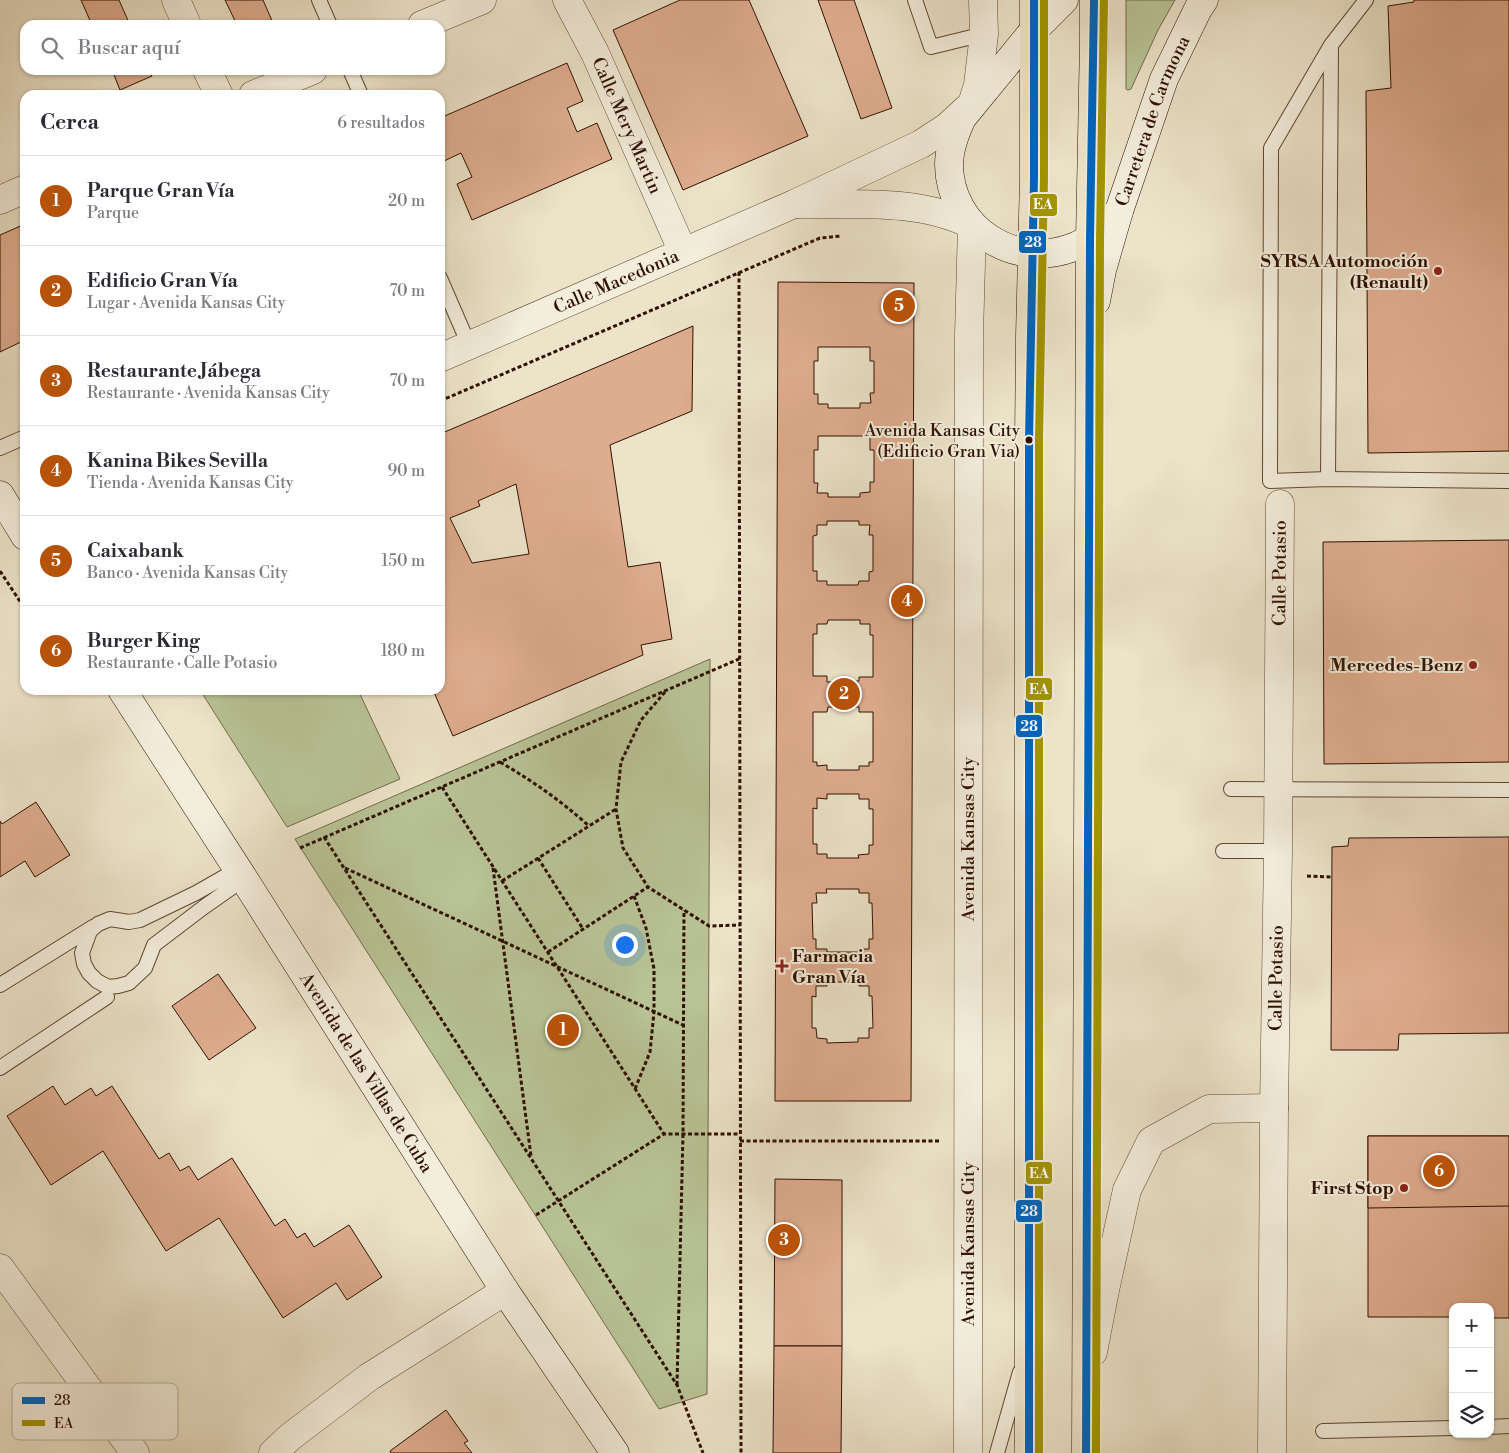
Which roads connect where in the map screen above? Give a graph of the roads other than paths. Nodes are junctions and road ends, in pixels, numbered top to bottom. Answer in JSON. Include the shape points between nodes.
{"nodes":[{"id":1,"x":176,"y":0,"type":"edge"},
{"id":2,"x":319,"y":0,"type":"edge"},
{"id":3,"x":482,"y":0,"type":"edge"},
{"id":4,"x":567,"y":0,"type":"edge"},
{"id":5,"x":915,"y":0,"type":"edge"},
{"id":6,"x":983,"y":0,"type":"edge"},
{"id":7,"x":1034,"y":0,"type":"edge"},
{"id":8,"x":1064,"y":0,"type":"edge"},
{"id":9,"x":1094,"y":0,"type":"edge"},
{"id":10,"x":1204,"y":0,"type":"edge"},
{"id":11,"x":1366,"y":0,"type":"edge"},
{"id":12,"x":454,"y":5,"type":"edge"},
{"id":13,"x":185,"y":20,"type":"edge"},
{"id":14,"x":328,"y":20,"type":"edge"},
{"id":15,"x":430,"y":20,"type":"edge"},
{"id":16,"x":1034,"y":30,"type":"junction"},
{"id":17,"x":984,"y":34,"type":"junction"},
{"id":18,"x":1331,"y":44,"type":"junction"},
{"id":19,"x":209,"y":75,"type":"edge"},
{"id":20,"x":301,"y":75,"type":"edge"},
{"id":21,"x":352,"y":75,"type":"edge"},
{"id":22,"x":216,"y":90,"type":"edge"},
{"id":23,"x":265,"y":90,"type":"edge"},
{"id":24,"x":359,"y":90,"type":"edge"},
{"id":25,"x":972,"y":104,"type":"junction"},
{"id":26,"x":20,"y":191,"type":"edge"},
{"id":27,"x":0,"y":200,"type":"edge"},
{"id":28,"x":794,"y":204,"type":"junction"},
{"id":29,"x":1119,"y":211,"type":"junction"},
{"id":30,"x":972,"y":225,"type":"junction"},
{"id":31,"x":1090,"y":238,"type":"junction"},
{"id":32,"x":683,"y":252,"type":"junction"},
{"id":33,"x":1032,"y":254,"type":"junction"},
{"id":34,"x":445,"y":290,"type":"edge"},
{"id":35,"x":1090,"y":335,"type":"junction"},
{"id":36,"x":469,"y":345,"type":"junction"},
{"id":37,"x":445,"y":356,"type":"edge"},
{"id":38,"x":20,"y":439,"type":"edge"},
{"id":39,"x":0,"y":448,"type":"edge"},
{"id":40,"x":1328,"y":479,"type":"junction"},
{"id":41,"x":1509,"y":480,"type":"edge"},
{"id":42,"x":0,"y":495,"type":"edge"},
{"id":43,"x":1280,"y":504,"type":"dead end"},
{"id":44,"x":20,"y":528,"type":"edge"},
{"id":45,"x":125,"y":695,"type":"edge"},
{"id":46,"x":1230,"y":789,"type":"dead end"},
{"id":47,"x":1278,"y":789,"type":"junction"},
{"id":48,"x":1509,"y":790,"type":"edge"},
{"id":49,"x":1223,"y":851,"type":"dead end"},
{"id":50,"x":1278,"y":851,"type":"junction"},
{"id":51,"x":241,"y":874,"type":"junction"},
{"id":52,"x":98,"y":924,"type":"junction"},
{"id":53,"x":0,"y":985,"type":"edge"},
{"id":54,"x":107,"y":997,"type":"dead end"},
{"id":55,"x":0,"y":1068,"type":"edge"},
{"id":56,"x":1274,"y":1108,"type":"junction"},
{"id":57,"x":0,"y":1268,"type":"edge"},
{"id":58,"x":505,"y":1290,"type":"junction"},
{"id":59,"x":1029,"y":1340,"type":"junction"},
{"id":60,"x":84,"y":1383,"type":"edge"},
{"id":61,"x":1087,"y":1390,"type":"junction"},
{"id":62,"x":1509,"y":1426,"type":"edge"},
{"id":63,"x":1494,"y":1427,"type":"edge"},
{"id":64,"x":1449,"y":1428,"type":"edge"},
{"id":65,"x":1323,"y":1431,"type":"dead end"},
{"id":66,"x":126,"y":1440,"type":"edge"},
{"id":67,"x":135,"y":1453,"type":"edge"},
{"id":68,"x":274,"y":1453,"type":"edge"},
{"id":69,"x":615,"y":1453,"type":"edge"},
{"id":70,"x":968,"y":1453,"type":"edge"},
{"id":71,"x":997,"y":1453,"type":"edge"},
{"id":72,"x":1029,"y":1453,"type":"edge"},
{"id":73,"x":1086,"y":1453,"type":"edge"},
{"id":74,"x":1272,"y":1453,"type":"edge"}],
"edges":[{"from":1,"to":13,"type":"street"},
{"from":2,"to":14,"type":"lane"},
{"from":3,"to":12,"type":"street"},
{"from":4,"to":32,"type":"street","name":"Calle Mery Martin","via":[[595,53]]},
{"from":5,"to":17,"type":"lane","via":[[931,47]]},
{"from":6,"to":17,"type":"street"},
{"from":7,"to":16,"type":"main road"},
{"from":8,"to":16,"type":"street"},
{"from":9,"to":31,"type":"main road"},
{"from":10,"to":29,"type":"street","name":"Carretera de Carmona","via":[[1164,78]]},
{"from":11,"to":18,"type":"lane"},
{"from":12,"to":15,"type":"street"},
{"from":16,"to":25,"type":"street"},
{"from":16,"to":33,"type":"main road"},
{"from":17,"to":25,"type":"street","via":[[978,85]]},
{"from":18,"to":40,"type":"lane"},
{"from":18,"to":40,"type":"lane","via":[[1271,148],[1270,481]]},
{"from":19,"to":22,"type":"street"},
{"from":20,"to":23,"type":"street"},
{"from":21,"to":24,"type":"lane"},
{"from":25,"to":28,"type":"street","name":"Calle Macedonia","via":[[921,144]]},
{"from":25,"to":30,"type":"street","via":[[955,133],[949,165],[955,197]]},
{"from":26,"to":27,"type":"street"},
{"from":28,"to":30,"type":"street","via":[[916,207],[959,218]]},
{"from":28,"to":32,"type":"street","name":"Calle Macedonia"},
{"from":29,"to":31,"type":"street"},
{"from":29,"to":35,"type":"street","name":"Carretera de Carmona","via":[[1102,270]]},
{"from":30,"to":33,"type":"street","via":[[1000,245]]},
{"from":30,"to":70,"type":"street","name":"Avenida Kansas City","via":[[969,336]]},
{"from":31,"to":33,"type":"street","via":[[1072,248]]},
{"from":31,"to":35,"type":"main road"},
{"from":32,"to":36,"type":"street","name":"Calle Macedonia"},
{"from":33,"to":59,"type":"main road","via":[[1029,430]]},
{"from":34,"to":36,"type":"lane"},
{"from":35,"to":61,"type":"main road"},
{"from":36,"to":37,"type":"street","name":"Calle Macedonia"},
{"from":38,"to":39,"type":"lane"},
{"from":40,"to":41,"type":"lane"},
{"from":42,"to":44,"type":"street"},
{"from":43,"to":47,"type":"street","name":"Calle Potasio"},
{"from":45,"to":51,"type":"street","name":"Avenida de las Villas de Cuba"},
{"from":46,"to":47,"type":"lane"},
{"from":47,"to":48,"type":"lane"},
{"from":47,"to":50,"type":"street","name":"Calle Potasio"},
{"from":49,"to":50,"type":"lane"},
{"from":50,"to":56,"type":"street","name":"Calle Potasio"},
{"from":51,"to":52,"type":"lane","via":[[140,920],[110,920]]},
{"from":51,"to":52,"type":"lane","via":[[154,945],[145,968],[129,983],[108,987],[86,969],[82,953],[90,932]]},
{"from":51,"to":58,"type":"street","name":"Avenida de las Villas de Cuba"},
{"from":52,"to":53,"type":"lane"},
{"from":54,"to":55,"type":"lane"},
{"from":56,"to":61,"type":"street","via":[[1208,1109],[1151,1142],[1127,1190]]},
{"from":56,"to":74,"type":"street","name":"Calle Potasio"},
{"from":57,"to":60,"type":"street"},
{"from":58,"to":68,"type":"street","via":[[370,1377],[290,1437]]},
{"from":58,"to":69,"type":"street","name":"Avenida de las Villas de Cuba"},
{"from":59,"to":71,"type":"lane"},
{"from":59,"to":72,"type":"main road"},
{"from":61,"to":73,"type":"main road"},
{"from":62,"to":63,"type":"lane"},
{"from":64,"to":65,"type":"lane"},
{"from":66,"to":67,"type":"street"}]}
